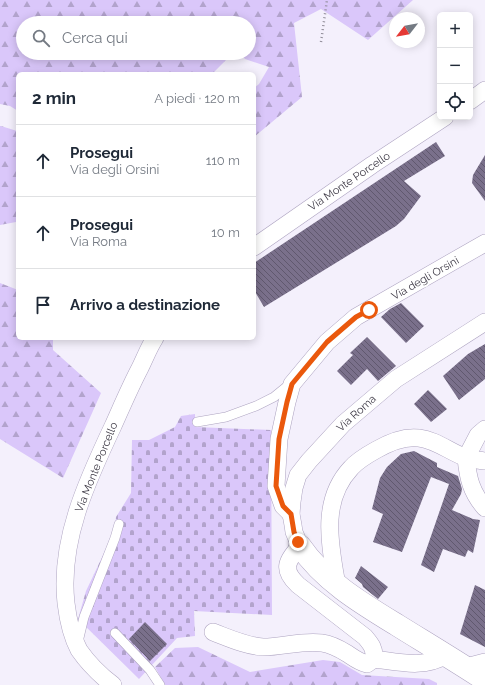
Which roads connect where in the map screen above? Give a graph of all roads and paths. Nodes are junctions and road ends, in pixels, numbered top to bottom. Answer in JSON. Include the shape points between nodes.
{"nodes":[{"id":1,"x":327,"y":0,"type":"edge"},
{"id":2,"x":321,"y":42,"type":"dead end"},
{"id":3,"x":485,"y":90,"type":"edge"},
{"id":4,"x":473,"y":99,"type":"edge"},
{"id":5,"x":440,"y":120,"type":"edge"},
{"id":6,"x":485,"y":243,"type":"edge"},
{"id":7,"x":256,"y":246,"type":"edge"},
{"id":8,"x":485,"y":322,"type":"edge"},
{"id":9,"x":154,"y":340,"type":"edge"},
{"id":10,"x":292,"y":384,"type":"junction"},
{"id":11,"x":198,"y":422,"type":"dead end"},
{"id":12,"x":485,"y":429,"type":"edge"},
{"id":13,"x":466,"y":458,"type":"junction"},
{"id":14,"x":485,"y":462,"type":"edge"},
{"id":15,"x":485,"y":508,"type":"edge"},
{"id":16,"x":291,"y":514,"type":"junction"},
{"id":17,"x":119,"y":524,"type":"dead end"},
{"id":18,"x":300,"y":546,"type":"junction"},
{"id":19,"x":337,"y":585,"type":"junction"},
{"id":20,"x":213,"y":632,"type":"dead end"},
{"id":21,"x":115,"y":633,"type":"dead end"},
{"id":22,"x":77,"y":646,"type":"junction"},
{"id":23,"x":446,"y":656,"type":"junction"},
{"id":24,"x":374,"y":659,"type":"junction"},
{"id":25,"x":475,"y":665,"type":"edge"},
{"id":26,"x":485,"y":680,"type":"edge"},
{"id":27,"x":112,"y":685,"type":"edge"},
{"id":28,"x":160,"y":685,"type":"edge"}],
"edges":[{"from":1,"to":2,"type":"path"},
{"from":3,"to":4,"type":"street"},
{"from":5,"to":7,"type":"street","name":"Via Monte Porcello"},
{"from":6,"to":10,"type":"street","name":"Via degli Orsini","via":[[356,317],[327,342]]},
{"from":8,"to":16,"type":"street","name":"Via Roma","via":[[396,378],[343,424],[301,470],[294,488]]},
{"from":9,"to":22,"type":"street","name":"Via Monte Porcello","via":[[90,477],[72,533],[65,571],[65,597],[68,622]]},
{"from":10,"to":11,"type":"lane","via":[[256,406],[226,417]]},
{"from":10,"to":16,"type":"street","name":"Via degli Orsini","via":[[279,439],[276,486],[283,506]]},
{"from":12,"to":13,"type":"street","via":[[478,435]]},
{"from":13,"to":14,"type":"street"},
{"from":13,"to":15,"type":"street","via":[[471,485]]},
{"from":13,"to":19,"type":"street","via":[[430,441],[409,438],[382,447],[352,467],[337,489],[330,518],[330,543]]},
{"from":16,"to":18,"type":"street","name":"Via Roma"},
{"from":17,"to":22,"type":"lane","via":[[116,538],[84,617]]},
{"from":18,"to":19,"type":"street","via":[[316,567]]},
{"from":18,"to":24,"type":"street","via":[[288,563],[292,579],[365,637],[373,647]]},
{"from":19,"to":23,"type":"street"},
{"from":20,"to":24,"type":"street","via":[[263,647],[323,643],[340,649],[363,663],[367,664]]},
{"from":21,"to":28,"type":"lane","via":[[150,670]]},
{"from":22,"to":27,"type":"street","name":"Via Monte Porcello","via":[[84,657]]},
{"from":23,"to":24,"type":"street","via":[[420,664]]},
{"from":23,"to":25,"type":"street"},
{"from":25,"to":26,"type":"street"}]}
